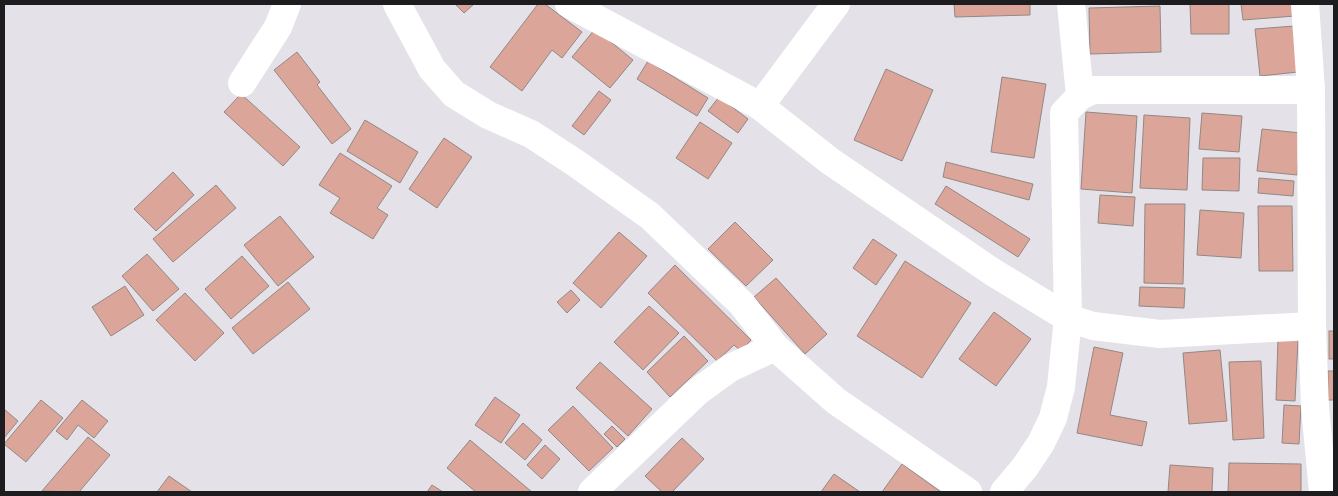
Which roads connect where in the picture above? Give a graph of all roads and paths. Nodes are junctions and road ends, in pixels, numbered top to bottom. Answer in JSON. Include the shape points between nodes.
{"nodes":[{"id":1,"x":287,"y":4,"type":"edge"},
{"id":2,"x":397,"y":4,"type":"edge"},
{"id":3,"x":570,"y":4,"type":"edge"},
{"id":4,"x":836,"y":4,"type":"edge"},
{"id":5,"x":1071,"y":4,"type":"edge"},
{"id":6,"x":1305,"y":4,"type":"edge"},
{"id":7,"x":242,"y":83,"type":"dead end"},
{"id":8,"x":1311,"y":90,"type":"junction"},
{"id":9,"x":1080,"y":96,"type":"junction"},
{"id":10,"x":760,"y":106,"type":"junction"},
{"id":11,"x":1068,"y":318,"type":"junction"},
{"id":12,"x":1312,"y":326,"type":"junction"},
{"id":13,"x":775,"y":346,"type":"junction"},
{"id":14,"x":592,"y":492,"type":"edge"},
{"id":15,"x":968,"y":492,"type":"edge"},
{"id":16,"x":1004,"y":492,"type":"edge"},
{"id":17,"x":1323,"y":492,"type":"edge"}],
"edges":[{"from":1,"to":7,"type":"street","via":[[278,27]]},
{"from":2,"to":13,"type":"street","via":[[432,69],[454,94],[488,115],[530,134],[650,216],[742,304]]},
{"from":3,"to":10,"type":"street"},
{"from":4,"to":10,"type":"street"},
{"from":5,"to":9,"type":"street"},
{"from":6,"to":8,"type":"street"},
{"from":8,"to":9,"type":"street","via":[[1093,90]]},
{"from":8,"to":12,"type":"street"},
{"from":9,"to":11,"type":"street","via":[[1064,114]]},
{"from":10,"to":11,"type":"street","via":[[830,161],[991,271]]},
{"from":11,"to":12,"type":"street","via":[[1093,326],[1160,334]]},
{"from":11,"to":16,"type":"street","via":[[1061,387],[1053,418],[1041,443]]},
{"from":12,"to":17,"type":"street"},
{"from":13,"to":14,"type":"street","via":[[730,368],[697,392]]},
{"from":13,"to":15,"type":"street","via":[[836,401]]}]}
